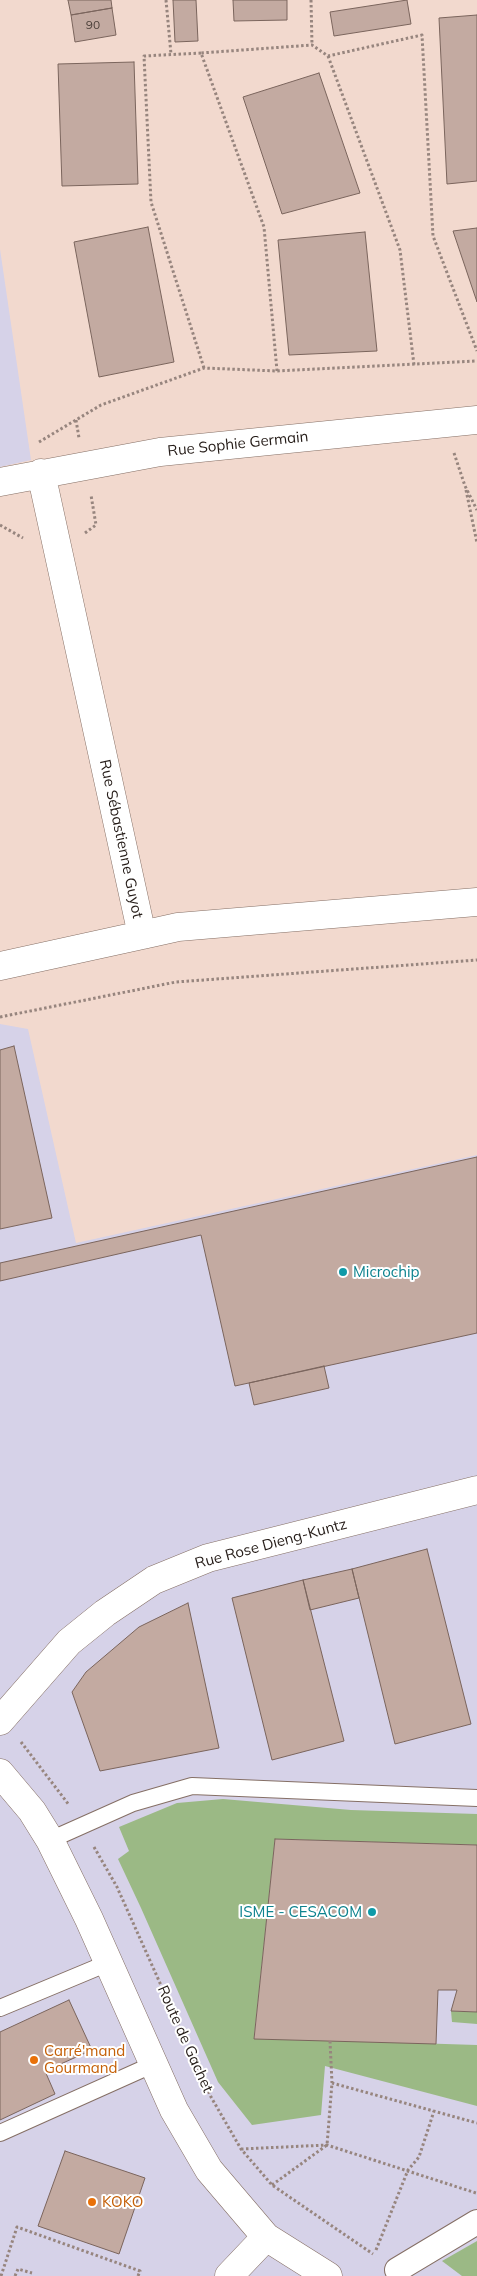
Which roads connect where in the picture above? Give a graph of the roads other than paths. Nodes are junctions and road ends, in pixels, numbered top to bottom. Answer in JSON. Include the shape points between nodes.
{"nodes":[{"id":1,"x":477,"y":420,"type":"edge"},
{"id":2,"x":41,"y":473,"type":"junction"},
{"id":3,"x":0,"y":482,"type":"edge"},
{"id":4,"x":477,"y":902,"type":"edge"},
{"id":5,"x":142,"y":934,"type":"junction"},
{"id":6,"x":0,"y":966,"type":"edge"},
{"id":7,"x":477,"y":1490,"type":"edge"},
{"id":8,"x":0,"y":1721,"type":"edge"},
{"id":9,"x":0,"y":1773,"type":"edge"},
{"id":10,"x":477,"y":1798,"type":"edge"},
{"id":11,"x":50,"y":1840,"type":"junction"},
{"id":12,"x":108,"y":1963,"type":"junction"},
{"id":13,"x":0,"y":2008,"type":"edge"},
{"id":14,"x":154,"y":2064,"type":"junction"},
{"id":15,"x":0,"y":2133,"type":"edge"},
{"id":16,"x":477,"y":2222,"type":"edge"},
{"id":17,"x":266,"y":2237,"type":"junction"},
{"id":18,"x":397,"y":2270,"type":"dead end"},
{"id":19,"x":229,"y":2276,"type":"edge"},
{"id":20,"x":328,"y":2276,"type":"edge"}],
"edges":[{"from":1,"to":2,"type":"street","name":"Rue Sophie Germain","via":[[160,452]]},
{"from":2,"to":3,"type":"street","name":"Rue Sophie Germain"},
{"from":2,"to":5,"type":"street","name":"Rue Sébastienne Guyot"},
{"from":4,"to":5,"type":"street","name":"Rue Sébastienne Guyot","via":[[178,927]]},
{"from":5,"to":6,"type":"street"},
{"from":7,"to":8,"type":"street","name":"Rue Rose Dieng-Kuntz","via":[[208,1558],[154,1580],[69,1642]]},
{"from":9,"to":11,"type":"street","via":[[32,1811]]},
{"from":10,"to":11,"type":"lane","via":[[192,1786],[133,1804]]},
{"from":11,"to":12,"type":"street"},
{"from":12,"to":13,"type":"lane"},
{"from":12,"to":14,"type":"street"},
{"from":14,"to":15,"type":"lane"},
{"from":14,"to":17,"type":"street","via":[[174,2110],[209,2170]]},
{"from":16,"to":18,"type":"street"},
{"from":17,"to":19,"type":"street"},
{"from":17,"to":20,"type":"street"}]}
